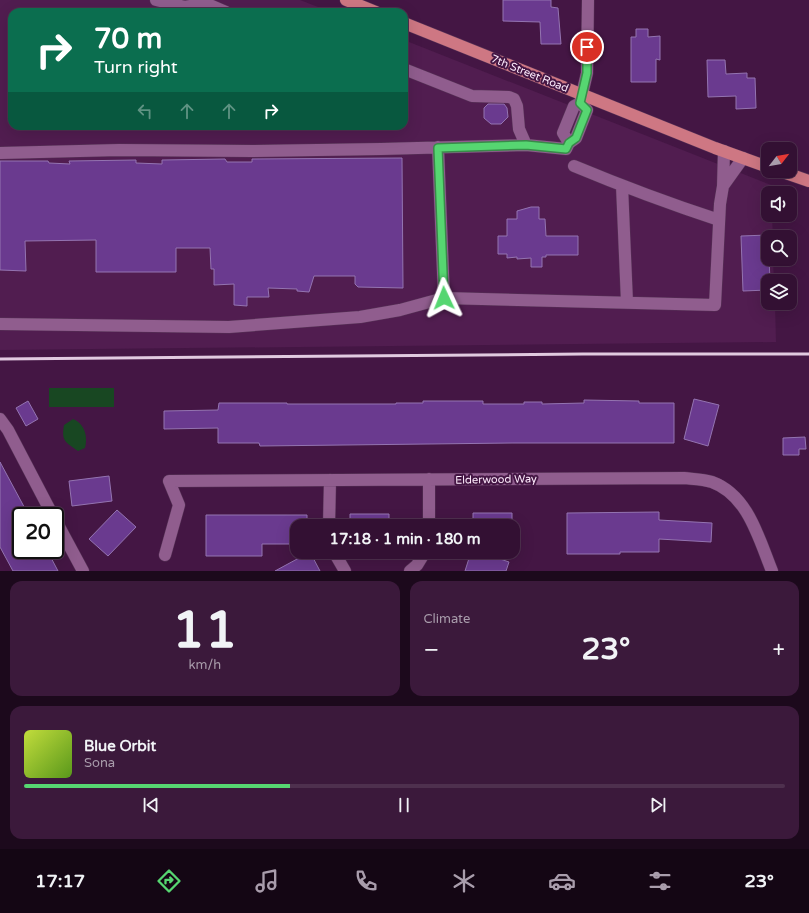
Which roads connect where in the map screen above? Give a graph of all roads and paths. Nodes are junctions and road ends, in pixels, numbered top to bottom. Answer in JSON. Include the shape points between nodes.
{"nodes":[{"id":1,"x":156,"y":0,"type":"edge"},
{"id":2,"x":346,"y":0,"type":"edge"},
{"id":3,"x":588,"y":0,"type":"edge"},
{"id":4,"x":206,"y":2,"type":"edge"},
{"id":5,"x":226,"y":8,"type":"edge"},
{"id":6,"x":366,"y":8,"type":"edge"},
{"id":7,"x":408,"y":25,"type":"edge"},
{"id":8,"x":408,"y":71,"type":"edge"},
{"id":9,"x":582,"y":99,"type":"junction"},
{"id":10,"x":526,"y":145,"type":"junction"},
{"id":11,"x":438,"y":148,"type":"junction"},
{"id":12,"x":724,"y":151,"type":"junction"},
{"id":13,"x":0,"y":153,"type":"edge"},
{"id":14,"x":743,"y":158,"type":"junction"},
{"id":15,"x":761,"y":164,"type":"edge"},
{"id":16,"x":574,"y":166,"type":"dead end"},
{"id":17,"x":797,"y":177,"type":"edge"},
{"id":18,"x":809,"y":181,"type":"edge"},
{"id":19,"x":622,"y":186,"type":"junction"},
{"id":20,"x":723,"y":186,"type":"junction"},
{"id":21,"x":719,"y":220,"type":"junction"},
{"id":22,"x":444,"y":298,"type":"junction"},
{"id":23,"x":627,"y":302,"type":"junction"},
{"id":24,"x":0,"y":324,"type":"edge"},
{"id":25,"x":0,"y":419,"type":"edge"},
{"id":26,"x":429,"y":479,"type":"junction"},
{"id":27,"x":330,"y":480,"type":"junction"},
{"id":28,"x":49,"y":507,"type":"edge"},
{"id":29,"x":329,"y":519,"type":"edge"},
{"id":30,"x":429,"y":519,"type":"edge"},
{"id":31,"x":64,"y":536,"type":"edge"},
{"id":32,"x":165,"y":555,"type":"dead end"},
{"id":33,"x":338,"y":559,"type":"edge"},
{"id":34,"x":421,"y":559,"type":"edge"},
{"id":35,"x":83,"y":571,"type":"edge"},
{"id":36,"x":345,"y":571,"type":"edge"},
{"id":37,"x":410,"y":571,"type":"edge"},
{"id":38,"x":772,"y":571,"type":"edge"}],
"edges":[{"from":1,"to":4,"type":"street","via":[[185,7]]},
{"from":2,"to":6,"type":"main road"},
{"from":3,"to":9,"type":"street","via":[[587,73]]},
{"from":4,"to":5,"type":"street"},
{"from":7,"to":9,"type":"main road","name":"7th Street Road"},
{"from":8,"to":10,"type":"street","via":[[472,96],[514,98],[519,129]]},
{"from":9,"to":10,"type":"street","via":[[574,106],[563,133],[569,143],[566,149]]},
{"from":9,"to":12,"type":"main road","name":"7th Street Road"},
{"from":10,"to":11,"type":"street"},
{"from":11,"to":13,"type":"street"},
{"from":11,"to":22,"type":"street"},
{"from":12,"to":14,"type":"main road","name":"7th Street Road"},
{"from":12,"to":20,"type":"street"},
{"from":14,"to":15,"type":"main road","name":"7th Street Road"},
{"from":14,"to":20,"type":"street"},
{"from":16,"to":19,"type":"street"},
{"from":17,"to":18,"type":"main road"},
{"from":19,"to":21,"type":"street"},
{"from":19,"to":23,"type":"street"},
{"from":20,"to":21,"type":"street"},
{"from":21,"to":23,"type":"street","via":[[715,305]]},
{"from":22,"to":23,"type":"street"},
{"from":22,"to":24,"type":"street","via":[[360,318],[229,327]]},
{"from":25,"to":28,"type":"street"},
{"from":26,"to":27,"type":"street","name":"Elderwood Way"},
{"from":26,"to":30,"type":"street"},
{"from":26,"to":38,"type":"street","name":"Elderwood Way","via":[[706,480],[722,487],[740,502]]},
{"from":27,"to":29,"type":"street"},
{"from":27,"to":32,"type":"street","name":"Elderwood Way","via":[[169,481],[179,506]]},
{"from":31,"to":35,"type":"street"},
{"from":33,"to":36,"type":"street"},
{"from":34,"to":37,"type":"street"}]}
